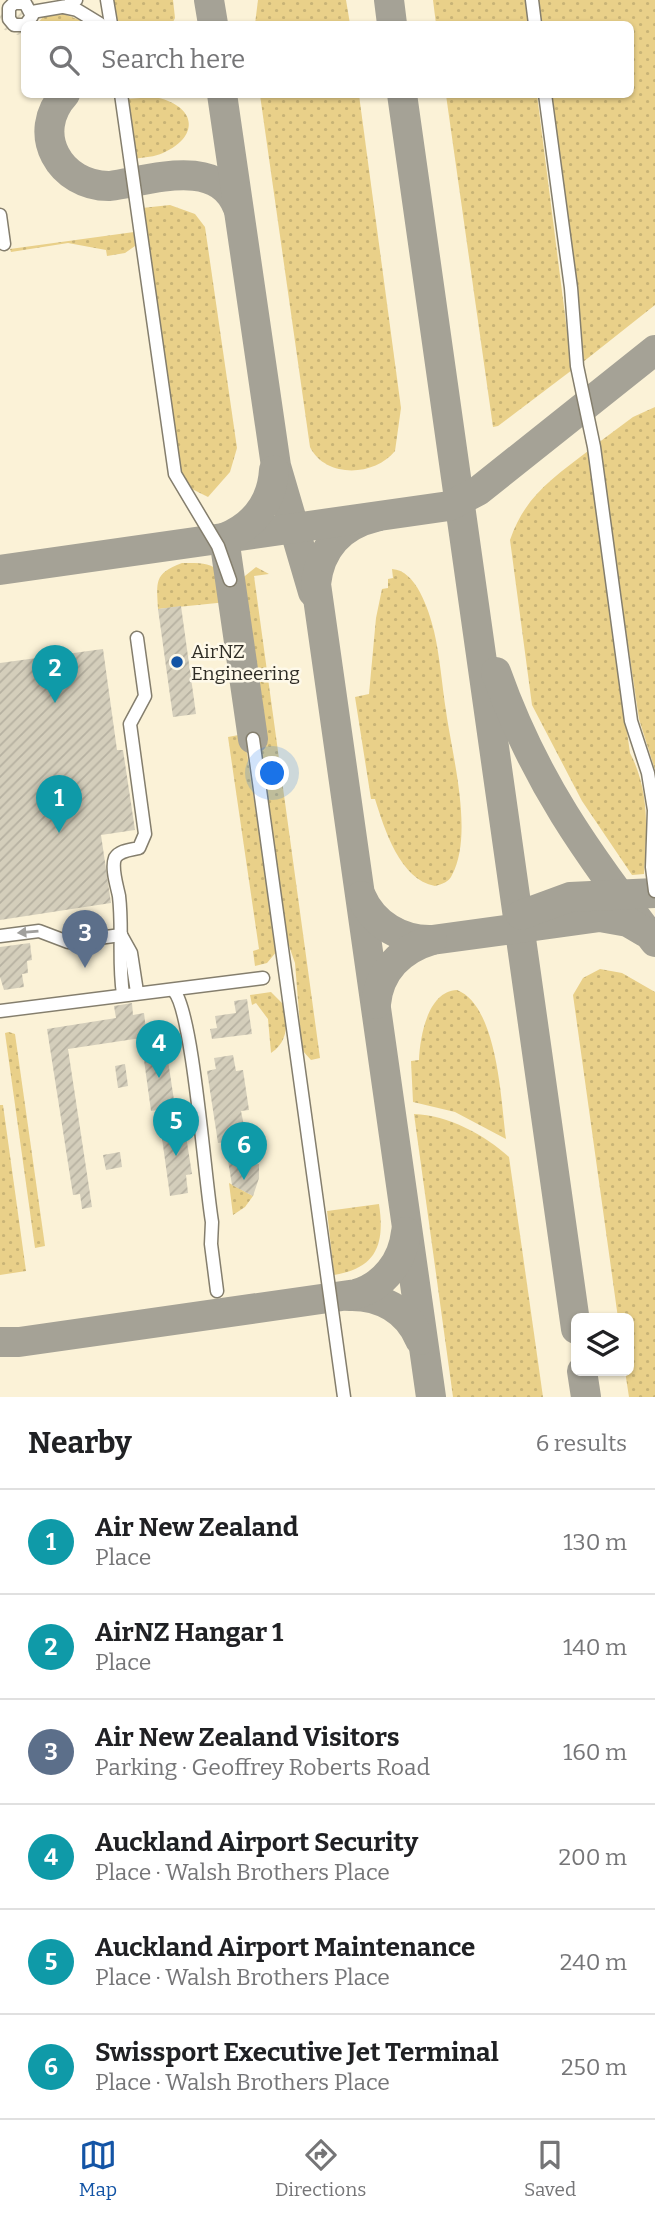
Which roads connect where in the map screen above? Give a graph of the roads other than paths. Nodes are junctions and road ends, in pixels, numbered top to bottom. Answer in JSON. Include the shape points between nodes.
{"nodes":[{"id":1,"x":76,"y":0,"type":"edge"},
{"id":2,"x":107,"y":0,"type":"edge"},
{"id":3,"x":532,"y":0,"type":"edge"},
{"id":4,"x":59,"y":8,"type":"junction"},
{"id":5,"x":32,"y":12,"type":"junction"},
{"id":6,"x":4,"y":16,"type":"edge"},
{"id":7,"x":27,"y":21,"type":"edge"},
{"id":8,"x":95,"y":21,"type":"edge"},
{"id":9,"x":110,"y":21,"type":"edge"},
{"id":10,"x":535,"y":21,"type":"edge"},
{"id":11,"x":21,"y":25,"type":"edge"},
{"id":12,"x":122,"y":98,"type":"edge"},
{"id":13,"x":546,"y":98,"type":"edge"},
{"id":14,"x":0,"y":215,"type":"edge"},
{"id":15,"x":4,"y":244,"type":"dead end"},
{"id":16,"x":230,"y":580,"type":"dead end"},
{"id":17,"x":137,"y":638,"type":"dead end"},
{"id":18,"x":253,"y":739,"type":"dead end"},
{"id":19,"x":655,"y":891,"type":"edge"},
{"id":20,"x":121,"y":935,"type":"junction"},
{"id":21,"x":0,"y":936,"type":"edge"},
{"id":22,"x":263,"y":978,"type":"dead end"},
{"id":23,"x":174,"y":991,"type":"junction"},
{"id":24,"x":137,"y":992,"type":"junction"},
{"id":25,"x":123,"y":994,"type":"junction"},
{"id":26,"x":0,"y":1011,"type":"edge"},
{"id":27,"x":217,"y":1291,"type":"dead end"},
{"id":28,"x":344,"y":1397,"type":"edge"}],
"edges":[{"from":1,"to":4,"type":"street"},
{"from":2,"to":9,"type":"street"},
{"from":3,"to":10,"type":"street"},
{"from":4,"to":5,"type":"street"},
{"from":4,"to":8,"type":"street","via":[[77,10]]},
{"from":5,"to":6,"type":"street","via":[[18,2]]},
{"from":5,"to":7,"type":"street"},
{"from":6,"to":11,"type":"street"},
{"from":12,"to":16,"type":"street","via":[[174,474],[218,546]]},
{"from":13,"to":19,"type":"street","via":[[575,351],[594,447],[631,722],[648,773],[654,810]]},
{"from":14,"to":15,"type":"street"},
{"from":17,"to":20,"type":"street","via":[[145,696],[130,724],[145,834],[139,848],[124,851],[115,859]]},
{"from":18,"to":28,"type":"street"},
{"from":20,"to":21,"type":"street","one_way":true,"via":[[68,942],[30,931]]},
{"from":20,"to":24,"type":"street","via":[[131,953]]},
{"from":20,"to":25,"type":"street","via":[[118,960]]},
{"from":22,"to":23,"type":"street"},
{"from":23,"to":24,"type":"street"},
{"from":23,"to":27,"type":"street","via":[[184,1013]]},
{"from":24,"to":25,"type":"street"},
{"from":25,"to":26,"type":"street"}]}
